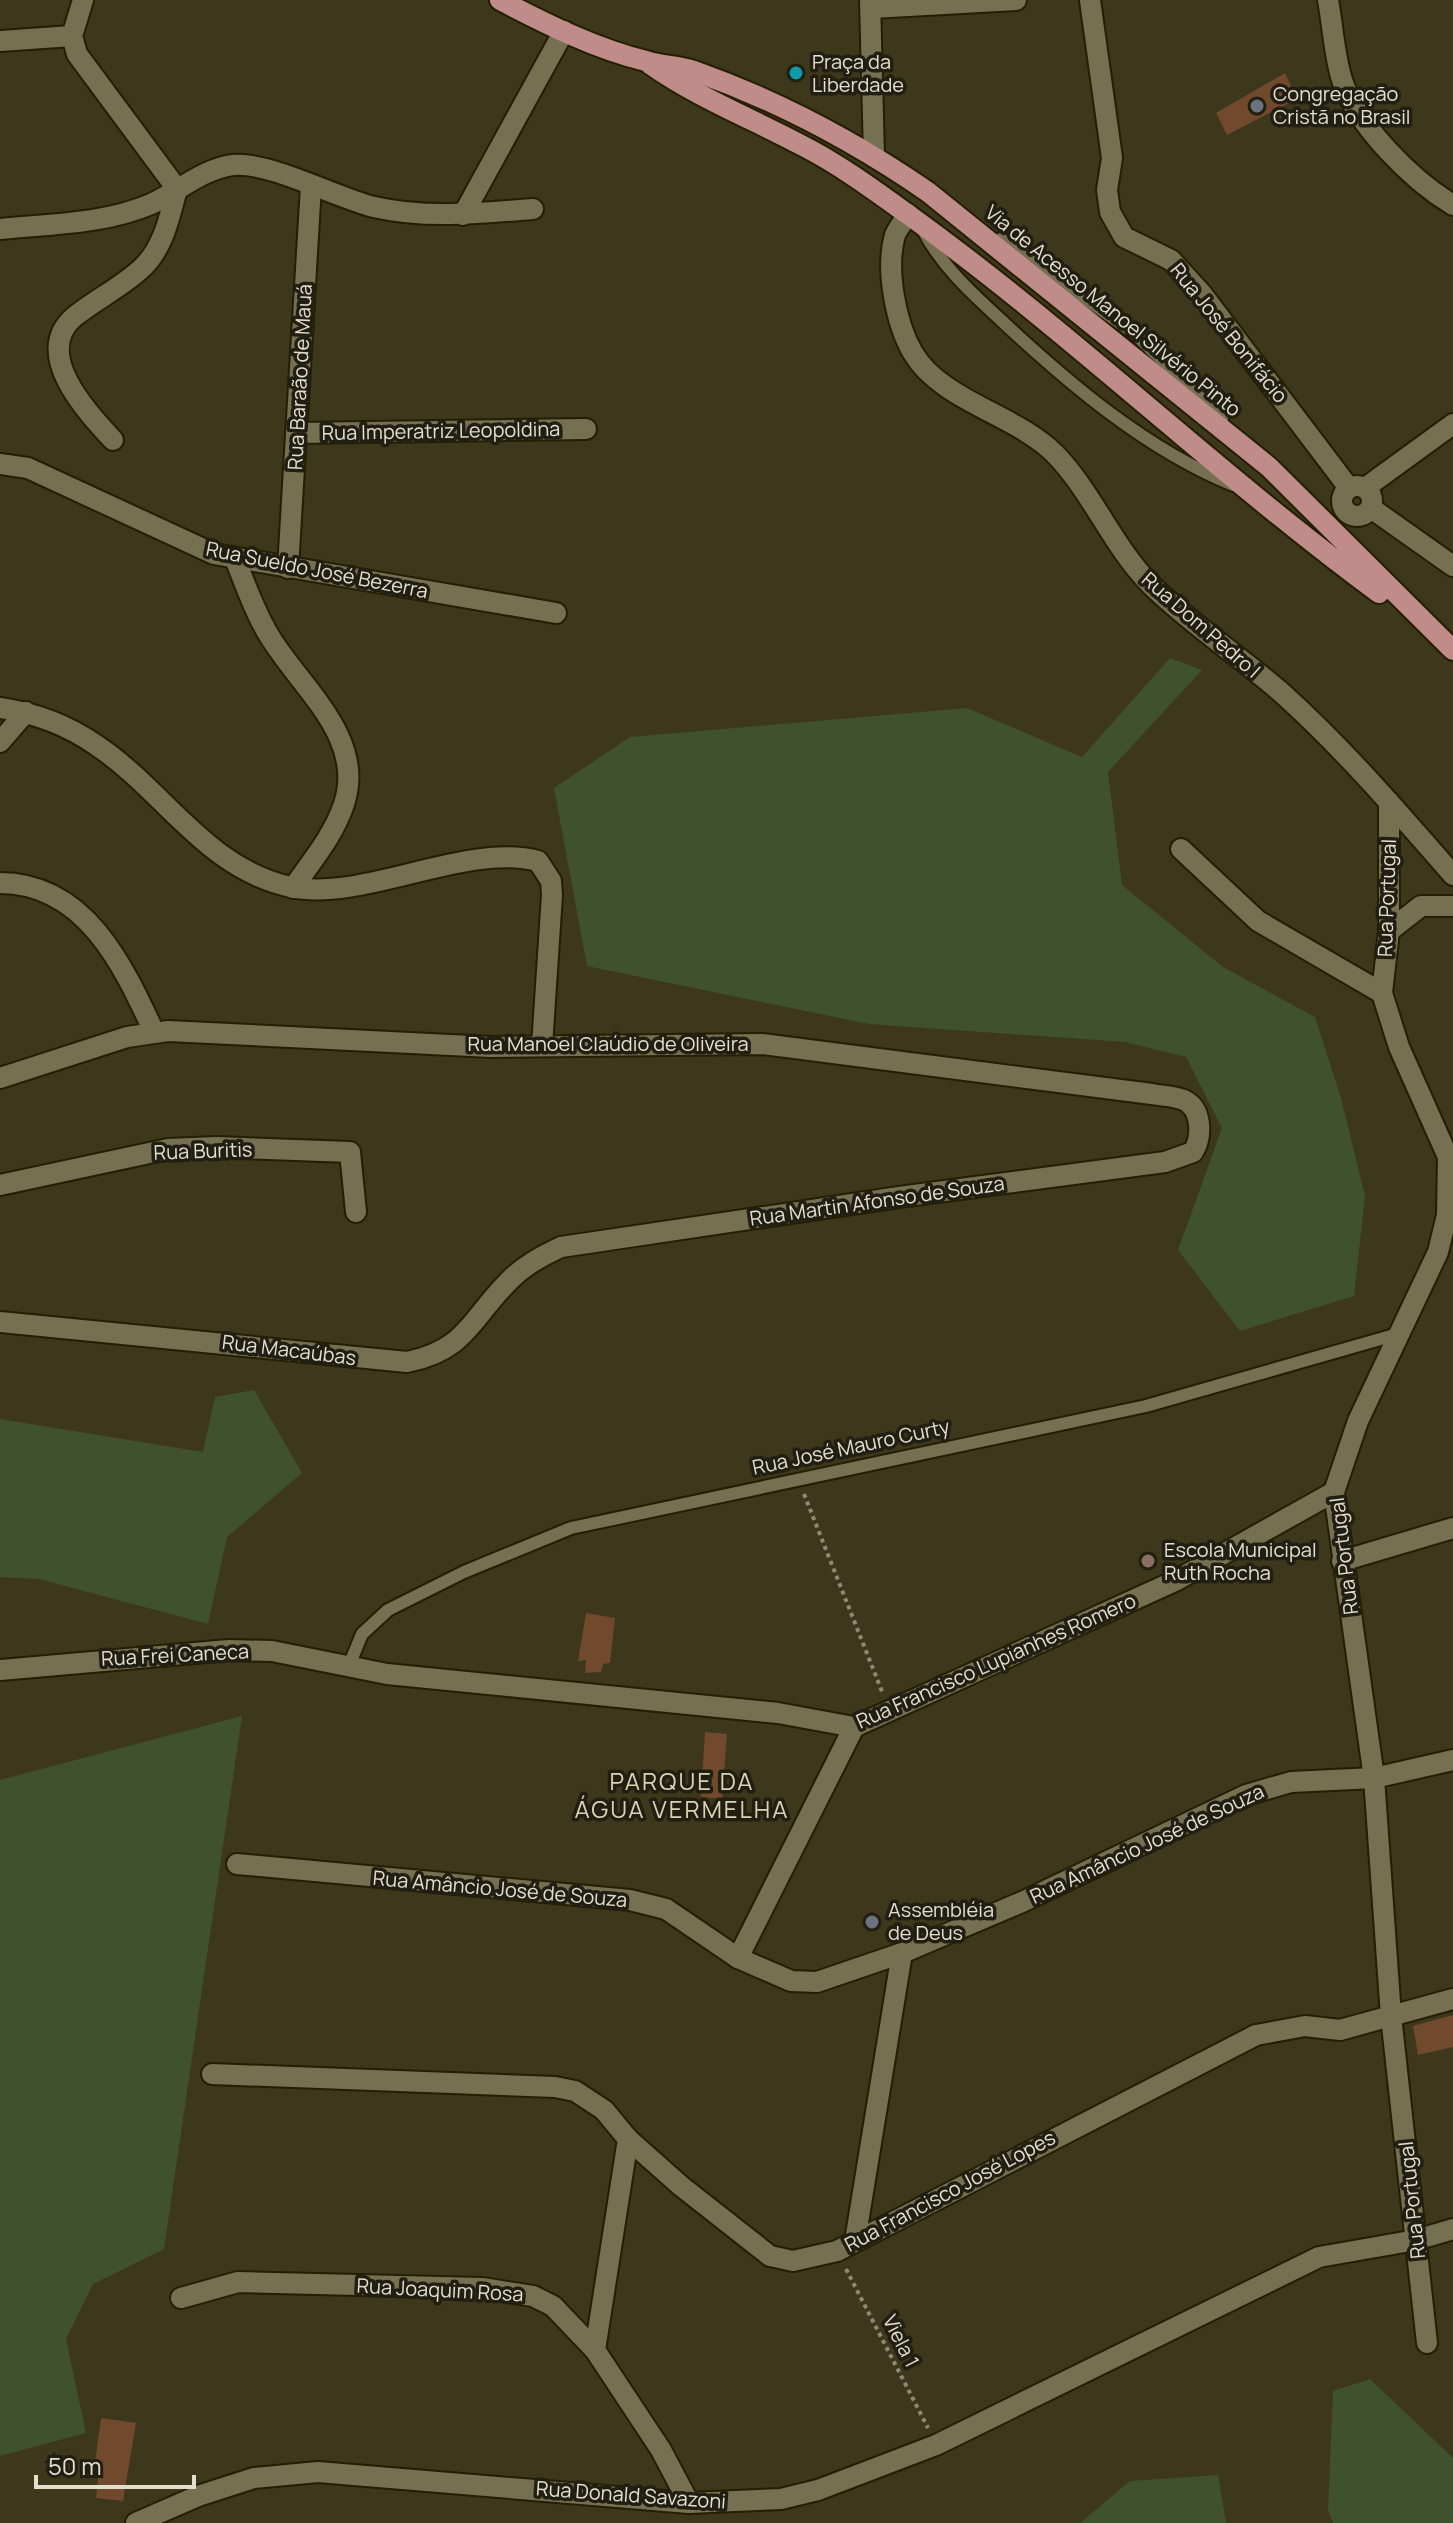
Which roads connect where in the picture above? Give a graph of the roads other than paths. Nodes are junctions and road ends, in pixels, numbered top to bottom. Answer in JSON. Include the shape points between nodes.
{"nodes":[{"id":1,"x":83,"y":0,"type":"edge"},
{"id":2,"x":500,"y":0,"type":"edge"},
{"id":3,"x":1016,"y":0,"type":"edge"},
{"id":4,"x":1090,"y":0,"type":"edge"},
{"id":5,"x":1328,"y":0,"type":"edge"},
{"id":6,"x":871,"y":4,"type":"edge"},
{"id":7,"x":564,"y":31,"type":"junction"},
{"id":8,"x":72,"y":36,"type":"junction"},
{"id":9,"x":0,"y":41,"type":"edge"},
{"id":10,"x":645,"y":61,"type":"junction"},
{"id":11,"x":874,"y":156,"type":"junction"},
{"id":12,"x":311,"y":186,"type":"junction"},
{"id":13,"x":177,"y":189,"type":"junction"},
{"id":14,"x":928,"y":192,"type":"junction"},
{"id":15,"x":1453,"y":205,"type":"edge"},
{"id":16,"x":533,"y":209,"type":"dead end"},
{"id":17,"x":463,"y":215,"type":"junction"},
{"id":18,"x":914,"y":219,"type":"junction"},
{"id":19,"x":0,"y":229,"type":"edge"},
{"id":20,"x":1008,"y":258,"type":"junction"},
{"id":21,"x":1453,"y":424,"type":"edge"},
{"id":22,"x":586,"y":429,"type":"dead end"},
{"id":23,"x":296,"y":433,"type":"junction"},
{"id":24,"x":113,"y":440,"type":"dead end"},
{"id":25,"x":0,"y":464,"type":"edge"},
{"id":26,"x":1269,"y":467,"type":"junction"},
{"id":27,"x":1248,"y":491,"type":"junction"},
{"id":28,"x":1352,"y":492,"type":"junction"},
{"id":29,"x":1311,"y":510,"type":"junction"},
{"id":30,"x":1363,"y":512,"type":"junction"},
{"id":31,"x":1289,"y":526,"type":"junction"},
{"id":32,"x":1332,"y":531,"type":"junction"},
{"id":33,"x":235,"y":559,"type":"junction"},
{"id":34,"x":1453,"y":566,"type":"edge"},
{"id":35,"x":288,"y":568,"type":"junction"},
{"id":36,"x":556,"y":613,"type":"dead end"},
{"id":37,"x":1431,"y":631,"type":"junction"},
{"id":38,"x":1453,"y":650,"type":"edge"},
{"id":39,"x":0,"y":708,"type":"edge"},
{"id":40,"x":26,"y":712,"type":"junction"},
{"id":41,"x":0,"y":742,"type":"edge"},
{"id":42,"x":1389,"y":802,"type":"junction"},
{"id":43,"x":1181,"y":849,"type":"dead end"},
{"id":44,"x":1453,"y":875,"type":"edge"},
{"id":45,"x":0,"y":883,"type":"edge"},
{"id":46,"x":293,"y":888,"type":"junction"},
{"id":47,"x":1453,"y":906,"type":"edge"},
{"id":48,"x":1389,"y":931,"type":"junction"},
{"id":49,"x":1382,"y":993,"type":"junction"},
{"id":50,"x":154,"y":1032,"type":"junction"},
{"id":51,"x":542,"y":1046,"type":"junction"},
{"id":52,"x":0,"y":1078,"type":"edge"},
{"id":53,"x":1200,"y":1131,"type":"joint"},
{"id":54,"x":0,"y":1185,"type":"edge"},
{"id":55,"x":356,"y":1212,"type":"dead end"},
{"id":56,"x":538,"y":1258,"type":"joint"},
{"id":57,"x":0,"y":1322,"type":"edge"},
{"id":58,"x":1402,"y":1333,"type":"junction"},
{"id":59,"x":1334,"y":1492,"type":"junction"},
{"id":60,"x":1453,"y":1528,"type":"edge"},
{"id":61,"x":1342,"y":1561,"type":"junction"},
{"id":62,"x":348,"y":1668,"type":"junction"},
{"id":63,"x":0,"y":1670,"type":"edge"},
{"id":64,"x":854,"y":1727,"type":"junction"},
{"id":65,"x":1453,"y":1760,"type":"edge"},
{"id":66,"x":1374,"y":1778,"type":"junction"},
{"id":67,"x":237,"y":1864,"type":"dead end"},
{"id":68,"x":902,"y":1953,"type":"junction"},
{"id":69,"x":738,"y":1958,"type":"junction"},
{"id":70,"x":1453,"y":1999,"type":"edge"},
{"id":71,"x":1391,"y":2016,"type":"junction"},
{"id":72,"x":212,"y":2074,"type":"dead end"},
{"id":73,"x":628,"y":2139,"type":"junction"},
{"id":74,"x":1453,"y":2229,"type":"edge"},
{"id":75,"x":1416,"y":2240,"type":"junction"},
{"id":76,"x":846,"y":2246,"type":"junction"},
{"id":77,"x":181,"y":2298,"type":"dead end"},
{"id":78,"x":1427,"y":2343,"type":"dead end"},
{"id":79,"x":595,"y":2350,"type":"junction"},
{"id":80,"x":689,"y":2503,"type":"junction"},
{"id":81,"x":136,"y":2523,"type":"edge"}],
"edges":[{"from":1,"to":8,"type":"street"},
{"from":2,"to":7,"type":"main road","name":"Via de Acesso Manoel Silvério Pinto"},
{"from":3,"to":6,"type":"street"},
{"from":4,"to":28,"type":"street","name":"Rua José Bonifácio","via":[[1112,158],[1109,201],[1124,237],[1171,260],[1202,294]]},
{"from":5,"to":15,"type":"street","via":[[1343,81],[1356,108],[1374,135]]},
{"from":6,"to":11,"type":"street"},
{"from":7,"to":10,"type":"main road","name":"Via de Acesso Manoel Silvério Pinto"},
{"from":7,"to":17,"type":"street"},
{"from":8,"to":9,"type":"street"},
{"from":8,"to":13,"type":"street","via":[[77,54]]},
{"from":10,"to":11,"type":"main road","name":"Via de Acesso Manoel Silvério Pinto","via":[[733,85]]},
{"from":10,"to":18,"type":"main road","name":"Via de Acesso Manoel Silvério Pinto","via":[[680,86],[808,148]]},
{"from":11,"to":14,"type":"main road","name":"Via de Acesso Manoel Silvério Pinto"},
{"from":12,"to":13,"type":"street","via":[[236,164]]},
{"from":12,"to":17,"type":"street","via":[[374,207]]},
{"from":12,"to":23,"type":"street","name":"Rua Baraão de Mauá"},
{"from":13,"to":19,"type":"street","via":[[125,212]]},
{"from":13,"to":24,"type":"street","via":[[166,229],[143,267],[72,319],[58,338],[58,362]]},
{"from":14,"to":20,"type":"main road","name":"Via de Acesso Manoel Silvério Pinto"},
{"from":14,"to":26,"type":"lane","name":"Via de Acesso Manoel Silvério Pinto","via":[[1134,333]]},
{"from":16,"to":17,"type":"street"},
{"from":18,"to":20,"type":"main road","via":[[916,206],[925,207]]},
{"from":18,"to":27,"type":"main road","name":"Via de Acesso Manoel Silvério Pinto"},
{"from":18,"to":27,"type":"lane","name":"Via de Acesso Manoel Silvério Pinto","via":[[966,286],[1046,363],[1096,403],[1212,476]]},
{"from":18,"to":42,"type":"street","name":"Rua Dom Pedro I","via":[[896,234],[893,257],[903,329],[923,366],[1057,456],[1126,559],[1284,695]]},
{"from":20,"to":26,"type":"main road","name":"Via de Acesso Manoel Silvério Pinto"},
{"from":21,"to":28,"type":"street"},
{"from":22,"to":23,"type":"street","name":"Rua Imperatriz Leopoldina"},
{"from":23,"to":35,"type":"street","name":"Rua Baraão de Mauá"},
{"from":25,"to":33,"type":"street","name":"Rua Sueldo José Bezerra","via":[[28,468],[183,542]]},
{"from":26,"to":29,"type":"main road","name":"Via de Acesso Manoel Silvério Pinto"},
{"from":27,"to":31,"type":"main road","name":"Via de Acesso Manoel Silvério Pinto"},
{"from":28,"to":29,"type":"street"},
{"from":28,"to":30,"type":"street","name":"Rua José Bonifácio","via":[[1344,508]]},
{"from":28,"to":30,"type":"street","via":[[1372,495]]},
{"from":29,"to":32,"type":"main road","name":"Via de Acesso Manoel Silvério Pinto"},
{"from":30,"to":32,"type":"street"},
{"from":30,"to":34,"type":"street"},
{"from":31,"to":32,"type":"main road"},
{"from":31,"to":37,"type":"main road","name":"Via de Acesso Manoel Silvério Pinto"},
{"from":32,"to":37,"type":"main road","name":"Via de Acesso Manoel Silvério Pinto"},
{"from":33,"to":35,"type":"street","name":"Rua Sueldo José Bezerra"},
{"from":33,"to":46,"type":"street","via":[[271,639],[335,726],[350,773],[345,803],[328,838]]},
{"from":35,"to":36,"type":"street","name":"Rua Sueldo José Bezerra"},
{"from":37,"to":38,"type":"main road","name":"Via de Acesso Manoel Silvério Pinto"},
{"from":39,"to":40,"type":"street"},
{"from":40,"to":41,"type":"street"},
{"from":40,"to":46,"type":"street","via":[[98,746],[212,849],[249,874]]},
{"from":42,"to":44,"type":"street","name":"Rua Dom Pedro I"},
{"from":42,"to":48,"type":"street","name":"Rua Portugal"},
{"from":43,"to":49,"type":"street","via":[[1258,921]]},
{"from":45,"to":50,"type":"street","via":[[20,883],[57,896],[98,929]]},
{"from":46,"to":51,"type":"street","via":[[332,887],[471,861],[538,861],[552,895]]},
{"from":47,"to":48,"type":"street","via":[[1421,906]]},
{"from":48,"to":49,"type":"street","name":"Rua Portugal"},
{"from":49,"to":58,"type":"street","name":"Rua Portugal","via":[[1399,1047],[1444,1146],[1450,1176],[1438,1252]]},
{"from":50,"to":51,"type":"street","name":"Rua Manoel Claúdio de Oliveira"},
{"from":50,"to":52,"type":"street","name":"Rua Manoel Claúdio de Oliveira"},
{"from":51,"to":53,"type":"street","name":"Rua Manoel Claúdio de Oliveira","via":[[762,1044],[1055,1081],[1186,1101]]},
{"from":53,"to":56,"type":"street","name":"Rua Martin Afonso de Souza","via":[[1193,1152],[1165,1162],[580,1243]]},
{"from":54,"to":55,"type":"street","name":"Rua Buritis","via":[[168,1149],[350,1152]]},
{"from":56,"to":57,"type":"street","name":"Rua Macaúbas","via":[[509,1281],[453,1345],[407,1362]]},
{"from":58,"to":59,"type":"street","name":"Rua Portugal","via":[[1358,1421]]},
{"from":58,"to":62,"type":"lane","name":"Rua José Mauro Curty","via":[[1146,1406],[571,1528],[409,1598],[370,1623]]},
{"from":59,"to":61,"type":"street","name":"Rua Portugal"},
{"from":59,"to":64,"type":"street","name":"Rua Francisco Lupianhes Romero","via":[[1175,1581]]},
{"from":60,"to":61,"type":"street"},
{"from":61,"to":66,"type":"street","name":"Rua Portugal"},
{"from":62,"to":63,"type":"street","name":"Rua Frei Caneca","via":[[272,1651],[229,1650]]},
{"from":62,"to":64,"type":"street","name":"Rua Francisco Lupianhes Romero","via":[[778,1713]]},
{"from":64,"to":69,"type":"street"},
{"from":65,"to":66,"type":"street","name":"Rua Amâncio José de Souza"},
{"from":66,"to":68,"type":"street","name":"Rua Amâncio José de Souza","via":[[1291,1782],[1246,1795]]},
{"from":66,"to":71,"type":"street","name":"Rua Portugal"},
{"from":67,"to":69,"type":"street","name":"Rua Amâncio José de Souza","via":[[604,1895],[666,1909]]},
{"from":68,"to":69,"type":"street","name":"Rua Amâncio José de Souza","via":[[817,1982],[791,1981]]},
{"from":68,"to":76,"type":"street"},
{"from":70,"to":71,"type":"street","name":"Rua Francisco José Lopes"},
{"from":71,"to":75,"type":"street","name":"Rua Portugal"},
{"from":71,"to":76,"type":"street","name":"Rua Francisco José Lopes","via":[[1340,2030],[1305,2026],[1256,2035]]},
{"from":72,"to":73,"type":"street","name":"Rua Francisco José Lopes","via":[[555,2087],[588,2098]]},
{"from":73,"to":76,"type":"street","name":"Rua Francisco José Lopes","via":[[770,2256],[793,2261]]},
{"from":73,"to":79,"type":"street"},
{"from":74,"to":75,"type":"street","name":"Rua Donald Savazoni"},
{"from":75,"to":78,"type":"street","name":"Rua Portugal"},
{"from":75,"to":80,"type":"street","name":"Rua Donald Savazoni","via":[[1319,2257],[1288,2270],[936,2445],[793,2496]]},
{"from":77,"to":79,"type":"street","name":"Rua Joaquim Rosa","via":[[238,2282],[512,2290],[553,2306]]},
{"from":79,"to":80,"type":"street","name":"Rua Joaquim Rosa"},
{"from":80,"to":81,"type":"street","name":"Rua Donald Savazoni","via":[[318,2472],[254,2478]]}]}
